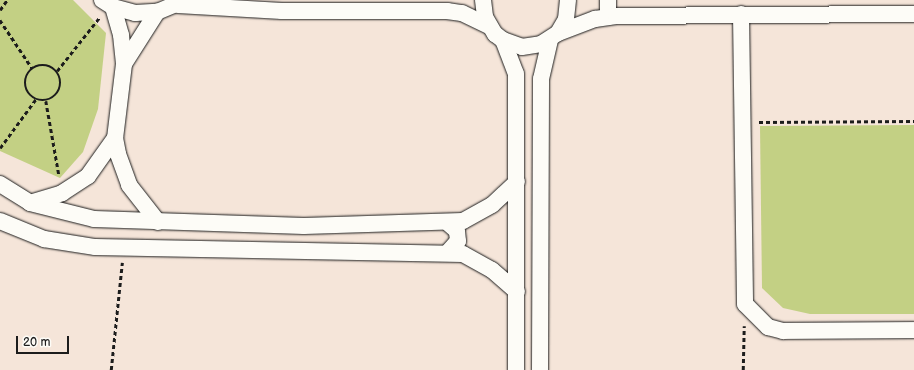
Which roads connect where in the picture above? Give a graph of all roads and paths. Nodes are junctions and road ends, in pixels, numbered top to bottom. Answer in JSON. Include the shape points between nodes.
{"nodes":[{"id":1,"x":7,"y":0,"type":"edge"},
{"id":2,"x":483,"y":0,"type":"edge"},
{"id":3,"x":568,"y":0,"type":"edge"},
{"id":4,"x":608,"y":0,"type":"edge"},
{"id":5,"x":181,"y":2,"type":"edge"},
{"id":6,"x":108,"y":4,"type":"edge"},
{"id":7,"x":0,"y":10,"type":"edge"},
{"id":8,"x":157,"y":12,"type":"junction"},
{"id":9,"x":741,"y":14,"type":"junction"},
{"id":10,"x":914,"y":14,"type":"edge"},
{"id":11,"x":608,"y":17,"type":"junction"},
{"id":12,"x":0,"y":20,"type":"edge"},
{"id":13,"x":489,"y":26,"type":"junction"},
{"id":14,"x":554,"y":36,"type":"junction"},
{"id":15,"x":503,"y":40,"type":"junction"},
{"id":16,"x":124,"y":64,"type":"junction"},
{"id":17,"x":32,"y":68,"type":"junction"},
{"id":18,"x":57,"y":71,"type":"junction"},
{"id":19,"x":516,"y":78,"type":"junction"},
{"id":20,"x":541,"y":79,"type":"junction"},
{"id":21,"x":36,"y":99,"type":"junction"},
{"id":22,"x":46,"y":101,"type":"junction"},
{"id":23,"x":914,"y":121,"type":"edge"},
{"id":24,"x":743,"y":122,"type":"junction"},
{"id":25,"x":115,"y":138,"type":"junction"},
{"id":26,"x":0,"y":148,"type":"edge"},
{"id":27,"x":517,"y":182,"type":"junction"},
{"id":28,"x":0,"y":184,"type":"edge"},
{"id":29,"x":62,"y":193,"type":"junction"},
{"id":30,"x":30,"y":203,"type":"junction"},
{"id":31,"x":0,"y":220,"type":"edge"},
{"id":32,"x":158,"y":222,"type":"junction"},
{"id":33,"x":229,"y":224,"type":"junction"},
{"id":34,"x":449,"y":224,"type":"junction"},
{"id":35,"x":123,"y":248,"type":"junction"},
{"id":36,"x":229,"y":248,"type":"junction"},
{"id":37,"x":448,"y":252,"type":"junction"},
{"id":38,"x":517,"y":292,"type":"junction"},
{"id":39,"x":745,"y":304,"type":"junction"},
{"id":40,"x":914,"y":330,"type":"edge"},
{"id":41,"x":111,"y":370,"type":"edge"},
{"id":42,"x":516,"y":370,"type":"edge"},
{"id":43,"x":540,"y":370,"type":"edge"},
{"id":44,"x":743,"y":370,"type":"edge"}],
"edges":[{"from":1,"to":7,"type":"path"},
{"from":2,"to":13,"type":"street"},
{"from":3,"to":14,"type":"street","via":[[566,19]]},
{"from":4,"to":11,"type":"street"},
{"from":5,"to":8,"type":"street"},
{"from":5,"to":13,"type":"street","via":[[282,12],[447,11],[469,15]]},
{"from":6,"to":8,"type":"street","via":[[135,13]]},
{"from":6,"to":16,"type":"street","via":[[121,35]]},
{"from":6,"to":18,"type":"path"},
{"from":8,"to":16,"type":"street"},
{"from":9,"to":10,"type":"street"},
{"from":9,"to":11,"type":"street"},
{"from":9,"to":24,"type":"street"},
{"from":11,"to":14,"type":"street"},
{"from":12,"to":17,"type":"path"},
{"from":13,"to":15,"type":"street"},
{"from":14,"to":15,"type":"street","via":[[522,47]]},
{"from":14,"to":20,"type":"street"},
{"from":15,"to":19,"type":"street","via":[[512,57]]},
{"from":16,"to":25,"type":"street"},
{"from":17,"to":18,"type":"path","via":[[45,65]]},
{"from":17,"to":21,"type":"path","via":[[25,81],[30,95]]},
{"from":18,"to":22,"type":"path","via":[[60,89]]},
{"from":19,"to":20,"type":"street"},
{"from":19,"to":27,"type":"street"},
{"from":20,"to":43,"type":"street"},
{"from":21,"to":22,"type":"path"},
{"from":21,"to":26,"type":"path"},
{"from":22,"to":29,"type":"path"},
{"from":23,"to":24,"type":"path"},
{"from":24,"to":39,"type":"street"},
{"from":25,"to":29,"type":"street","via":[[93,170]]},
{"from":25,"to":32,"type":"street","via":[[129,185]]},
{"from":27,"to":34,"type":"street","via":[[478,214]]},
{"from":27,"to":38,"type":"street"},
{"from":28,"to":30,"type":"street"},
{"from":29,"to":30,"type":"street"},
{"from":30,"to":32,"type":"street","via":[[94,219]]},
{"from":31,"to":35,"type":"street","via":[[50,240]]},
{"from":32,"to":33,"type":"street"},
{"from":33,"to":34,"type":"street"},
{"from":33,"to":36,"type":"street"},
{"from":34,"to":37,"type":"street","via":[[457,231],[458,241]]},
{"from":35,"to":36,"type":"street"},
{"from":35,"to":41,"type":"path"},
{"from":36,"to":37,"type":"street"},
{"from":37,"to":38,"type":"street","via":[[463,254],[478,261]]},
{"from":38,"to":42,"type":"street"},
{"from":39,"to":40,"type":"street","via":[[768,327],[783,331]]},
{"from":39,"to":44,"type":"path"}]}
